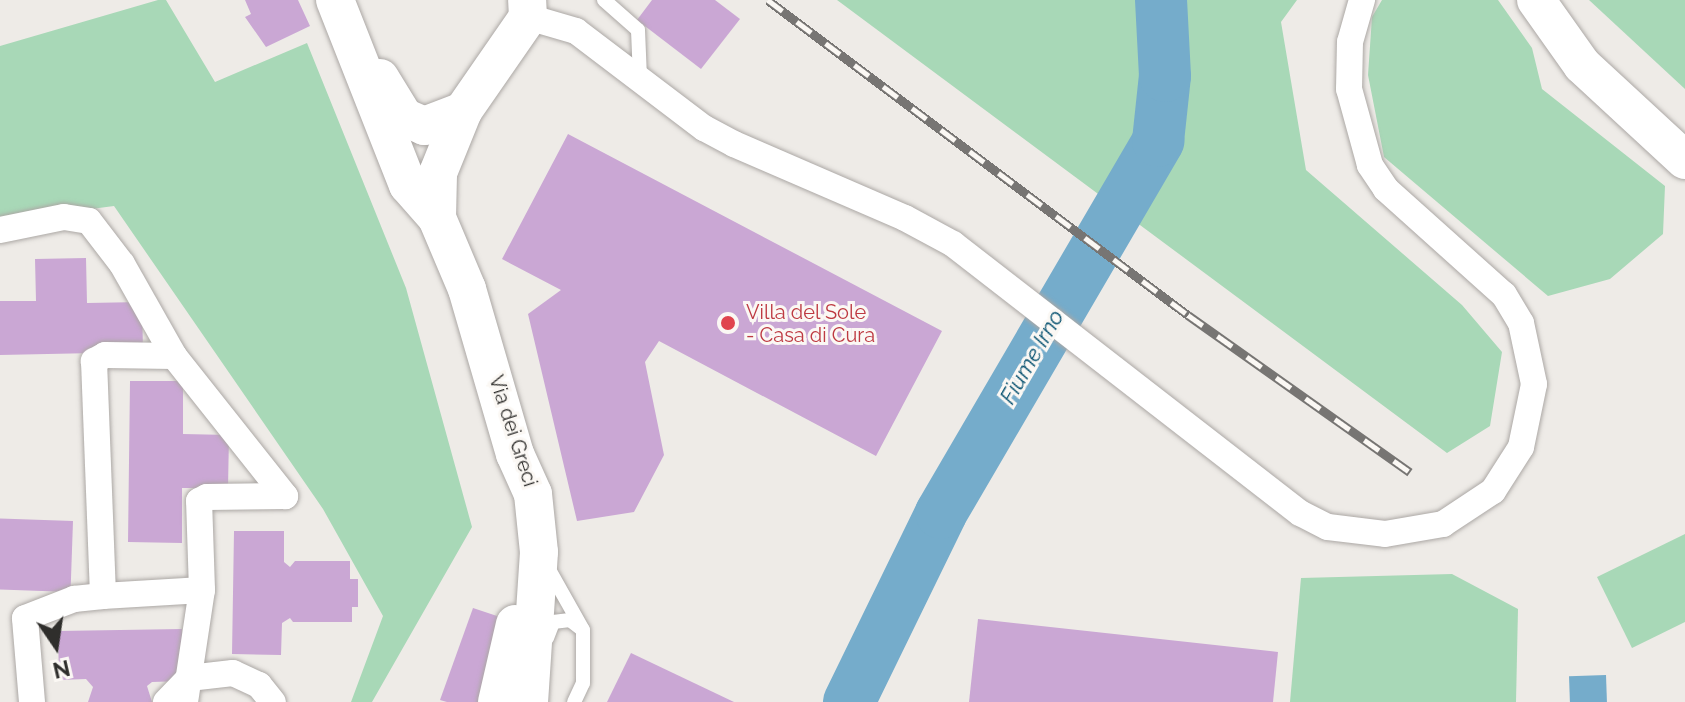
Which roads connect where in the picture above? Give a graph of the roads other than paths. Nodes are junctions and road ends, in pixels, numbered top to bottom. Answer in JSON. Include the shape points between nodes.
{"nodes":[{"id":1,"x":335,"y":0,"type":"edge"},
{"id":2,"x":344,"y":0,"type":"edge"},
{"id":3,"x":604,"y":0,"type":"edge"},
{"id":4,"x":1362,"y":0,"type":"edge"},
{"id":5,"x":1536,"y":0,"type":"edge"},
{"id":6,"x":527,"y":8,"type":"edge"},
{"id":7,"x":640,"y":78,"type":"junction"},
{"id":8,"x":463,"y":111,"type":"junction"},
{"id":9,"x":1685,"y":160,"type":"edge"},
{"id":10,"x":437,"y":218,"type":"junction"},
{"id":11,"x":0,"y":230,"type":"edge"},
{"id":12,"x":174,"y":356,"type":"junction"},
{"id":13,"x":515,"y":454,"type":"junction"},
{"id":14,"x":539,"y":552,"type":"junction"},
{"id":15,"x":202,"y":590,"type":"junction"},
{"id":16,"x":103,"y":596,"type":"junction"},
{"id":17,"x":583,"y":630,"type":"junction"},
{"id":18,"x":187,"y":690,"type":"edge"},
{"id":19,"x":32,"y":702,"type":"edge"},
{"id":20,"x":166,"y":702,"type":"edge"},
{"id":21,"x":273,"y":702,"type":"edge"},
{"id":22,"x":497,"y":702,"type":"edge"},
{"id":23,"x":529,"y":702,"type":"edge"},
{"id":24,"x":541,"y":702,"type":"edge"},
{"id":25,"x":574,"y":702,"type":"edge"}],
"edges":[{"from":1,"to":10,"type":"main road","name":"Via dei Greci","via":[[408,185]]},
{"from":2,"to":8,"type":"main road","via":[[385,90],[404,117],[424,126]]},
{"from":3,"to":7,"type":"lane","via":[[638,30]]},
{"from":4,"to":7,"type":"street","via":[[1350,42],[1349,89],[1370,165],[1386,189],[1504,295],[1521,323],[1534,384],[1521,447],[1493,491],[1443,524],[1385,534],[1328,527],[1264,490],[953,244],[734,144]]},
{"from":5,"to":9,"type":"main road","via":[[1582,65]]},
{"from":6,"to":7,"type":"street","via":[[576,31]]},
{"from":6,"to":8,"type":"main road","name":"Via dei Greci"},
{"from":8,"to":10,"type":"main road","name":"Via dei Greci","via":[[438,173]]},
{"from":10,"to":13,"type":"main road","name":"Via dei Greci","via":[[483,336]]},
{"from":11,"to":12,"type":"street","via":[[64,217],[89,221],[122,264]]},
{"from":12,"to":15,"type":"street","via":[[285,496],[199,501]]},
{"from":12,"to":16,"type":"street","via":[[105,355],[94,361]]},
{"from":13,"to":14,"type":"main road","name":"Via dei Greci","via":[[533,494]]},
{"from":13,"to":22,"type":"main road","via":[[514,642]]},
{"from":14,"to":17,"type":"lane"},
{"from":14,"to":23,"type":"main road","name":"Via dei Greci"},
{"from":15,"to":16,"type":"street"},
{"from":15,"to":18,"type":"street"},
{"from":16,"to":19,"type":"street","via":[[74,599],[25,618]]},
{"from":17,"to":24,"type":"lane","via":[[570,620],[553,622]]},
{"from":17,"to":25,"type":"lane","via":[[583,683]]},
{"from":18,"to":20,"type":"street"},
{"from":18,"to":21,"type":"street","via":[[233,673],[259,685]]}]}
